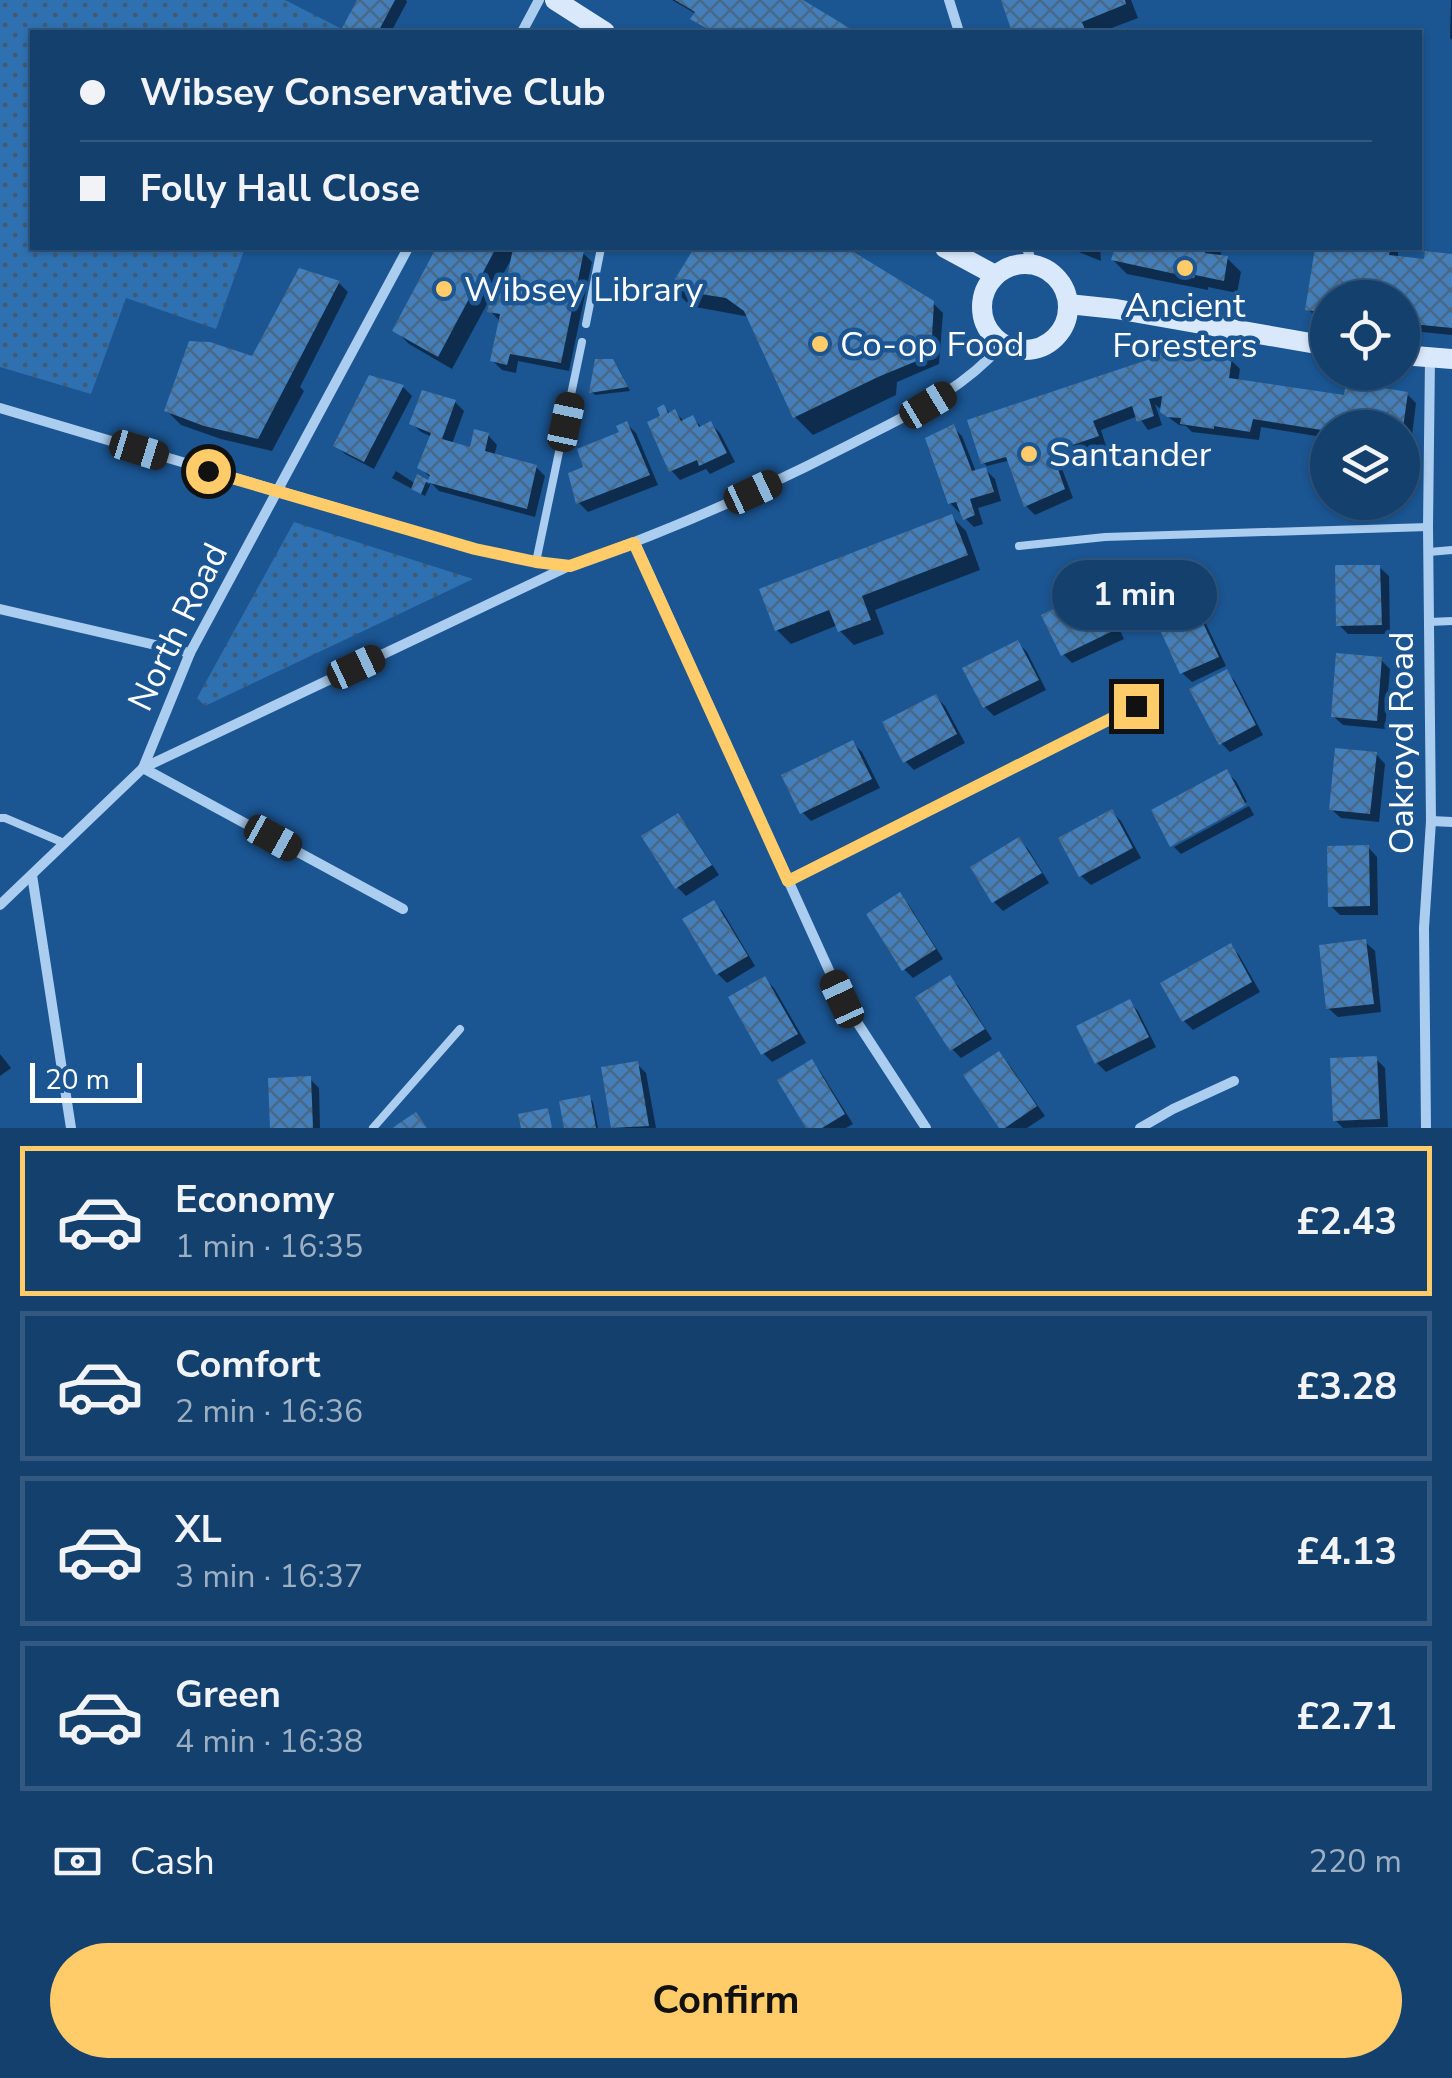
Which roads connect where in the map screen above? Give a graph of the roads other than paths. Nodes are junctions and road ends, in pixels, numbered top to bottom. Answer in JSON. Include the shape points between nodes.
{"nodes":[{"id":1,"x":540,"y":0,"type":"edge"},
{"id":2,"x":555,"y":0,"type":"edge"},
{"id":3,"x":949,"y":0,"type":"edge"},
{"id":4,"x":523,"y":30,"type":"edge"},
{"id":5,"x":603,"y":30,"type":"edge"},
{"id":6,"x":958,"y":30,"type":"edge"},
{"id":7,"x":407,"y":250,"type":"edge"},
{"id":8,"x":601,"y":250,"type":"edge"},
{"id":9,"x":948,"y":250,"type":"edge"},
{"id":10,"x":1030,"y":256,"type":"edge"},
{"id":11,"x":995,"y":275,"type":"junction"},
{"id":12,"x":1068,"y":304,"type":"junction"},
{"id":13,"x":586,"y":324,"type":"dead end"},
{"id":14,"x":582,"y":342,"type":"dead end"},
{"id":15,"x":1310,"y":343,"type":"edge"},
{"id":16,"x":1004,"y":344,"type":"junction"},
{"id":17,"x":1420,"y":357,"type":"edge"},
{"id":18,"x":1430,"y":358,"type":"junction"},
{"id":19,"x":1452,"y":359,"type":"edge"},
{"id":20,"x":0,"y":408,"type":"edge"},
{"id":21,"x":278,"y":492,"type":"junction"},
{"id":22,"x":1428,"y":528,"type":"junction"},
{"id":23,"x":634,"y":543,"type":"junction"},
{"id":24,"x":1019,"y":546,"type":"dead end"},
{"id":25,"x":1452,"y":550,"type":"edge"},
{"id":26,"x":1429,"y":552,"type":"junction"},
{"id":27,"x":536,"y":562,"type":"junction"},
{"id":28,"x":570,"y":566,"type":"junction"},
{"id":29,"x":0,"y":609,"type":"edge"},
{"id":30,"x":1452,"y":620,"type":"edge"},
{"id":31,"x":1429,"y":622,"type":"junction"},
{"id":32,"x":190,"y":653,"type":"junction"},
{"id":33,"x":1136,"y":706,"type":"dead end"},
{"id":34,"x":142,"y":768,"type":"junction"},
{"id":35,"x":0,"y":818,"type":"edge"},
{"id":36,"x":1431,"y":821,"type":"junction"},
{"id":37,"x":1452,"y":822,"type":"edge"},
{"id":38,"x":64,"y":843,"type":"junction"},
{"id":39,"x":32,"y":874,"type":"junction"},
{"id":40,"x":788,"y":881,"type":"junction"},
{"id":41,"x":0,"y":905,"type":"edge"},
{"id":42,"x":403,"y":909,"type":"dead end"},
{"id":43,"x":460,"y":1029,"type":"dead end"},
{"id":44,"x":1234,"y":1081,"type":"dead end"},
{"id":45,"x":71,"y":1128,"type":"edge"},
{"id":46,"x":374,"y":1128,"type":"edge"},
{"id":47,"x":926,"y":1128,"type":"edge"},
{"id":48,"x":1140,"y":1128,"type":"edge"},
{"id":49,"x":1426,"y":1128,"type":"edge"}],
"edges":[{"from":1,"to":4,"type":"street"},
{"from":2,"to":5,"type":"main road"},
{"from":3,"to":6,"type":"street"},
{"from":7,"to":21,"type":"street","name":"North Road"},
{"from":8,"to":13,"type":"lane"},
{"from":9,"to":11,"type":"main road"},
{"from":10,"to":11,"type":"main road"},
{"from":10,"to":12,"type":"main road","via":[[1057,278]]},
{"from":11,"to":16,"type":"main road","via":[[983,316]]},
{"from":12,"to":15,"type":"main road"},
{"from":12,"to":16,"type":"main road","via":[[1050,342],[1022,350]]},
{"from":14,"to":27,"type":"lane"},
{"from":16,"to":23,"type":"street","via":[[928,405],[732,503]]},
{"from":17,"to":18,"type":"main road"},
{"from":18,"to":19,"type":"main road"},
{"from":18,"to":22,"type":"street","name":"Oakroyd Road"},
{"from":20,"to":21,"type":"street"},
{"from":21,"to":27,"type":"street"},
{"from":21,"to":32,"type":"street","name":"North Road"},
{"from":22,"to":24,"type":"lane","via":[[1106,537]]},
{"from":22,"to":26,"type":"street","name":"Oakroyd Road"},
{"from":23,"to":28,"type":"street"},
{"from":23,"to":40,"type":"street"},
{"from":25,"to":26,"type":"lane"},
{"from":26,"to":31,"type":"street","name":"Oakroyd Road"},
{"from":27,"to":28,"type":"street"},
{"from":28,"to":34,"type":"street"},
{"from":29,"to":32,"type":"street"},
{"from":30,"to":31,"type":"lane"},
{"from":31,"to":36,"type":"street","name":"Oakroyd Road"},
{"from":32,"to":34,"type":"street","name":"North Road"},
{"from":33,"to":40,"type":"street"},
{"from":34,"to":38,"type":"street"},
{"from":34,"to":42,"type":"street"},
{"from":35,"to":38,"type":"lane"},
{"from":36,"to":37,"type":"street"},
{"from":36,"to":49,"type":"street","name":"Oakroyd Road","via":[[1424,928]]},
{"from":38,"to":39,"type":"street"},
{"from":39,"to":41,"type":"street"},
{"from":39,"to":45,"type":"street"},
{"from":40,"to":47,"type":"street","via":[[842,999]]},
{"from":43,"to":46,"type":"lane"},
{"from":44,"to":48,"type":"street"}]}
